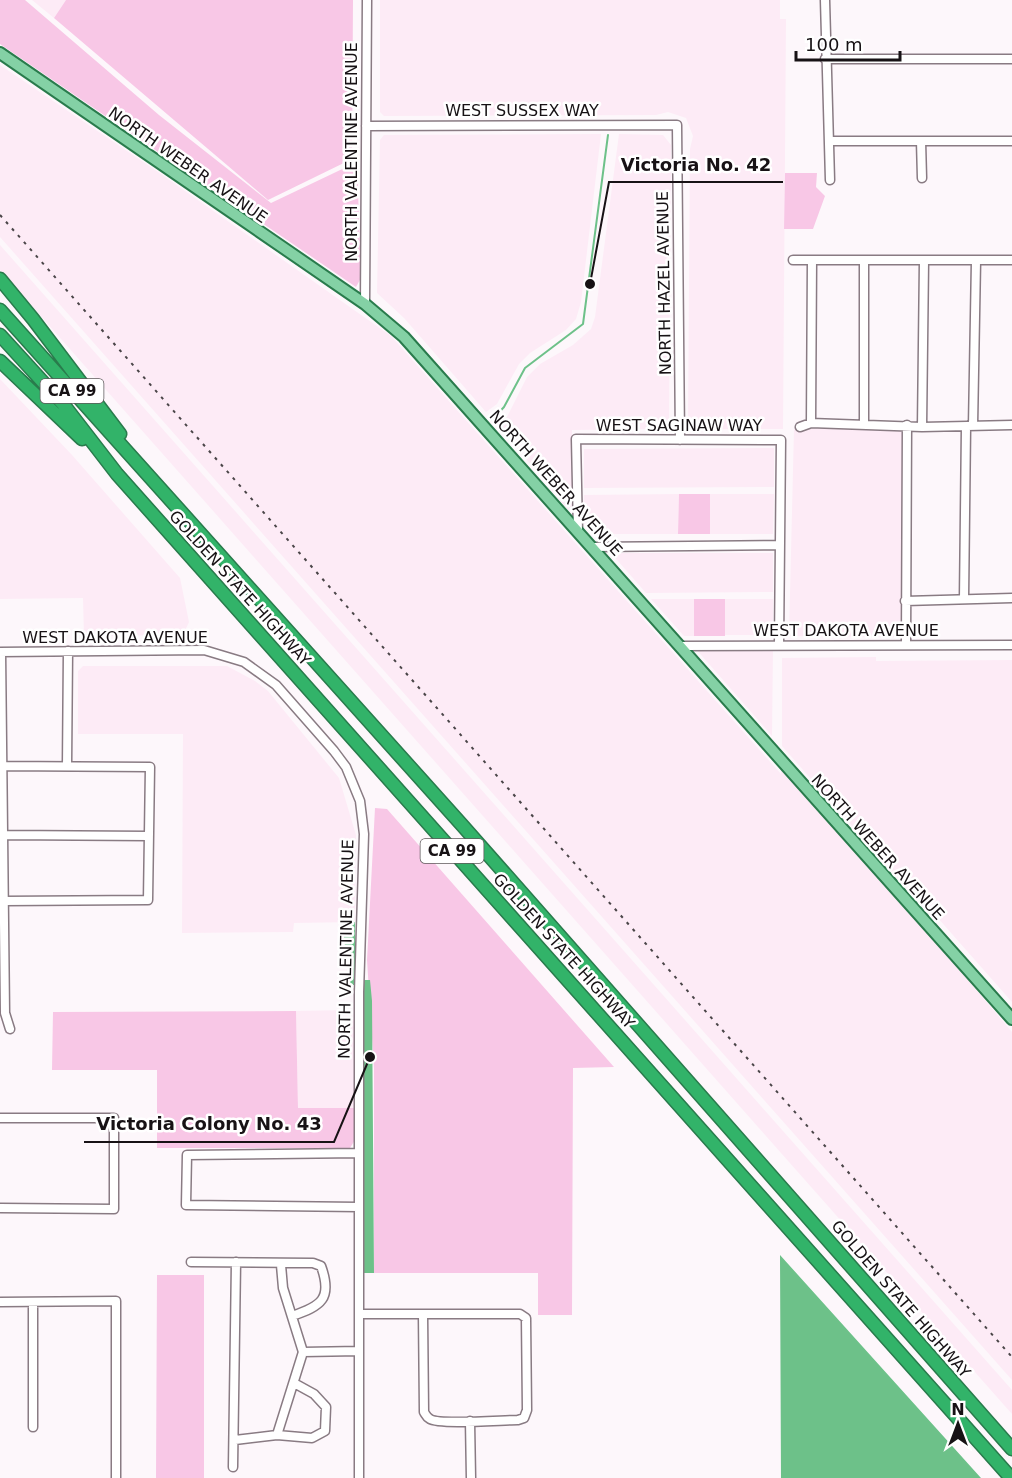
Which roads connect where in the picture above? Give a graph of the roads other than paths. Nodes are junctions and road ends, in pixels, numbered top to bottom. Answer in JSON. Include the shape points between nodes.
{"nodes":[{"id":1,"x":367,"y":0,"type":"edge"},
{"id":2,"x":825,"y":0,"type":"edge"},
{"id":3,"x":0,"y":53,"type":"edge"},
{"id":4,"x":825,"y":59,"type":"junction"},
{"id":5,"x":1012,"y":59,"type":"edge"},
{"id":6,"x":677,"y":125,"type":"joint"},
{"id":7,"x":366,"y":126,"type":"junction"},
{"id":8,"x":830,"y":141,"type":"junction"},
{"id":9,"x":921,"y":141,"type":"junction"},
{"id":10,"x":1012,"y":141,"type":"edge"},
{"id":11,"x":922,"y":178,"type":"dead end"},
{"id":12,"x":830,"y":180,"type":"dead end"},
{"id":13,"x":793,"y":260,"type":"dead end"},
{"id":14,"x":812,"y":260,"type":"junction"},
{"id":15,"x":1012,"y":260,"type":"edge"},
{"id":16,"x":864,"y":261,"type":"junction"},
{"id":17,"x":924,"y":261,"type":"junction"},
{"id":18,"x":976,"y":261,"type":"junction"},
{"id":19,"x":0,"y":279,"type":"edge"},
{"id":20,"x":365,"y":304,"type":"junction"},
{"id":21,"x":0,"y":310,"type":"edge"},
{"id":22,"x":0,"y":335,"type":"edge"},
{"id":23,"x":0,"y":361,"type":"edge"},
{"id":24,"x":810,"y":423,"type":"junction"},
{"id":25,"x":864,"y":425,"type":"junction"},
{"id":26,"x":907,"y":425,"type":"junction"},
{"id":27,"x":1012,"y":425,"type":"edge"},
{"id":28,"x":969,"y":426,"type":"junction"},
{"id":29,"x":800,"y":427,"type":"dead end"},
{"id":30,"x":922,"y":427,"type":"junction"},
{"id":31,"x":680,"y":441,"type":"junction"},
{"id":32,"x":145,"y":473,"type":"junction"},
{"id":33,"x":117,"y":474,"type":"junction"},
{"id":34,"x":578,"y":531,"type":"junction"},
{"id":35,"x":780,"y":545,"type":"junction"},
{"id":36,"x":592,"y":547,"type":"junction"},
{"id":37,"x":1012,"y":598,"type":"edge"},
{"id":38,"x":964,"y":599,"type":"junction"},
{"id":39,"x":905,"y":601,"type":"junction"},
{"id":40,"x":906,"y":644,"type":"junction"},
{"id":41,"x":779,"y":645,"type":"junction"},
{"id":42,"x":1012,"y":645,"type":"edge"},
{"id":43,"x":681,"y":646,"type":"junction"},
{"id":44,"x":68,"y":651,"type":"junction"},
{"id":45,"x":0,"y":652,"type":"edge"},
{"id":46,"x":311,"y":724,"type":"joint"},
{"id":47,"x":1,"y":766,"type":"edge"},
{"id":48,"x":67,"y":766,"type":"junction"},
{"id":49,"x":4,"y":835,"type":"junction"},
{"id":50,"x":149,"y":836,"type":"junction"},
{"id":51,"x":4,"y":901,"type":"junction"},
{"id":52,"x":1012,"y":1019,"type":"edge"},
{"id":53,"x":10,"y":1029,"type":"dead end"},
{"id":54,"x":0,"y":1118,"type":"edge"},
{"id":55,"x":358,"y":1153,"type":"junction"},
{"id":56,"x":359,"y":1207,"type":"junction"},
{"id":57,"x":0,"y":1208,"type":"edge"},
{"id":58,"x":191,"y":1262,"type":"dead end"},
{"id":59,"x":236,"y":1262,"type":"junction"},
{"id":60,"x":281,"y":1265,"type":"junction"},
{"id":61,"x":0,"y":1302,"type":"edge"},
{"id":62,"x":33,"y":1302,"type":"junction"},
{"id":63,"x":359,"y":1314,"type":"junction"},
{"id":64,"x":423,"y":1314,"type":"junction"},
{"id":65,"x":292,"y":1316,"type":"junction"},
{"id":66,"x":359,"y":1351,"type":"junction"},
{"id":67,"x":303,"y":1352,"type":"junction"},
{"id":68,"x":294,"y":1383,"type":"junction"},
{"id":69,"x":470,"y":1421,"type":"junction"},
{"id":70,"x":33,"y":1427,"type":"dead end"},
{"id":71,"x":278,"y":1435,"type":"junction"},
{"id":72,"x":235,"y":1440,"type":"junction"},
{"id":73,"x":1012,"y":1449,"type":"edge"},
{"id":74,"x":234,"y":1467,"type":"dead end"},
{"id":75,"x":116,"y":1478,"type":"edge"},
{"id":76,"x":359,"y":1478,"type":"edge"},
{"id":77,"x":471,"y":1478,"type":"edge"},
{"id":78,"x":1011,"y":1478,"type":"edge"}],
"edges":[{"from":1,"to":7,"type":"street","name":"NORTH VALENTINE AVENUE"},
{"from":2,"to":4,"type":"street"},
{"from":3,"to":20,"type":"main road","name":"NORTH WEBER AVENUE"},
{"from":4,"to":5,"type":"street"},
{"from":4,"to":8,"type":"street"},
{"from":6,"to":7,"type":"street","name":"WEST SUSSEX WAY"},
{"from":6,"to":31,"type":"street","name":"NORTH HAZEL AVENUE"},
{"from":7,"to":20,"type":"street","name":"NORTH VALENTINE AVENUE"},
{"from":8,"to":9,"type":"street"},
{"from":8,"to":12,"type":"street"},
{"from":9,"to":10,"type":"street"},
{"from":9,"to":11,"type":"street"},
{"from":13,"to":14,"type":"street"},
{"from":14,"to":16,"type":"street"},
{"from":14,"to":24,"type":"street"},
{"from":15,"to":18,"type":"street"},
{"from":16,"to":17,"type":"street"},
{"from":16,"to":25,"type":"street"},
{"from":17,"to":18,"type":"street"},
{"from":17,"to":30,"type":"street"},
{"from":18,"to":28,"type":"street"},
{"from":19,"to":32,"type":"highway","via":[[119,432]]},
{"from":20,"to":34,"type":"main road","name":"NORTH WEBER AVENUE","via":[[417,350]]},
{"from":21,"to":32,"type":"highway","name":"GOLDEN STATE HIGHWAY","number":"CA 99"},
{"from":22,"to":33,"type":"highway","name":"GOLDEN STATE HIGHWAY","number":"CA 99","via":[[63,404]]},
{"from":23,"to":33,"type":"highway"},
{"from":24,"to":25,"type":"street"},
{"from":24,"to":29,"type":"street"},
{"from":25,"to":26,"type":"street"},
{"from":26,"to":30,"type":"street"},
{"from":26,"to":39,"type":"street"},
{"from":27,"to":28,"type":"street"},
{"from":28,"to":30,"type":"street"},
{"from":28,"to":38,"type":"street"},
{"from":31,"to":34,"type":"street","name":"WEST SAGINAW WAY","via":[[576,439]]},
{"from":31,"to":35,"type":"street","name":"WEST SAGINAW WAY","via":[[781,440]]},
{"from":32,"to":73,"type":"highway","name":"GOLDEN STATE HIGHWAY","number":"CA 99","via":[[462,825]]},
{"from":33,"to":78,"type":"highway","name":"GOLDEN STATE HIGHWAY","number":"CA 99"},
{"from":34,"to":36,"type":"main road","name":"NORTH WEBER AVENUE"},
{"from":35,"to":36,"type":"street"},
{"from":35,"to":41,"type":"street"},
{"from":36,"to":43,"type":"main road","name":"NORTH WEBER AVENUE"},
{"from":37,"to":38,"type":"street"},
{"from":38,"to":39,"type":"street"},
{"from":39,"to":40,"type":"street"},
{"from":40,"to":41,"type":"street","name":"WEST DAKOTA AVENUE"},
{"from":40,"to":42,"type":"street","name":"WEST DAKOTA AVENUE"},
{"from":41,"to":43,"type":"street","name":"WEST DAKOTA AVENUE"},
{"from":43,"to":52,"type":"main road","name":"NORTH WEBER AVENUE"},
{"from":44,"to":45,"type":"street","name":"WEST DAKOTA AVENUE"},
{"from":44,"to":46,"type":"street","name":"WEST DAKOTA AVENUE","via":[[204,650],[223,654],[260,671]]},
{"from":44,"to":48,"type":"street"},
{"from":45,"to":47,"type":"street"},
{"from":46,"to":55,"type":"street","name":"NORTH VALENTINE AVENUE","via":[[346,767],[363,820]]},
{"from":47,"to":48,"type":"street"},
{"from":47,"to":49,"type":"street"},
{"from":48,"to":50,"type":"street","via":[[150,767]]},
{"from":49,"to":50,"type":"street"},
{"from":49,"to":51,"type":"street"},
{"from":50,"to":51,"type":"street","via":[[148,900]]},
{"from":51,"to":53,"type":"street","via":[[5,1013]]},
{"from":54,"to":57,"type":"street","via":[[114,1118],[114,1209]]},
{"from":55,"to":56,"type":"street","name":"NORTH VALENTINE AVENUE"},
{"from":55,"to":56,"type":"street","via":[[187,1155],[186,1205]]},
{"from":56,"to":63,"type":"street","name":"NORTH VALENTINE AVENUE"},
{"from":58,"to":59,"type":"street"},
{"from":59,"to":60,"type":"street"},
{"from":59,"to":72,"type":"street"},
{"from":60,"to":65,"type":"street"},
{"from":60,"to":65,"type":"street","via":[[313,1263],[321,1266],[326,1278],[322,1300],[314,1308]]},
{"from":61,"to":62,"type":"street"},
{"from":62,"to":70,"type":"street"},
{"from":62,"to":75,"type":"street","via":[[116,1301]]},
{"from":63,"to":64,"type":"street"},
{"from":63,"to":66,"type":"street","name":"NORTH VALENTINE AVENUE"},
{"from":64,"to":69,"type":"street","via":[[424,1412],[433,1421]]},
{"from":64,"to":69,"type":"street","via":[[520,1314],[526,1318],[524,1418]]},
{"from":65,"to":67,"type":"street"},
{"from":66,"to":67,"type":"street"},
{"from":66,"to":76,"type":"street","name":"NORTH VALENTINE AVENUE"},
{"from":67,"to":68,"type":"street"},
{"from":68,"to":71,"type":"street"},
{"from":68,"to":71,"type":"street","via":[[314,1394],[326,1407],[326,1431],[312,1438]]},
{"from":69,"to":77,"type":"street"},
{"from":71,"to":72,"type":"street"},
{"from":72,"to":74,"type":"street"}]}
